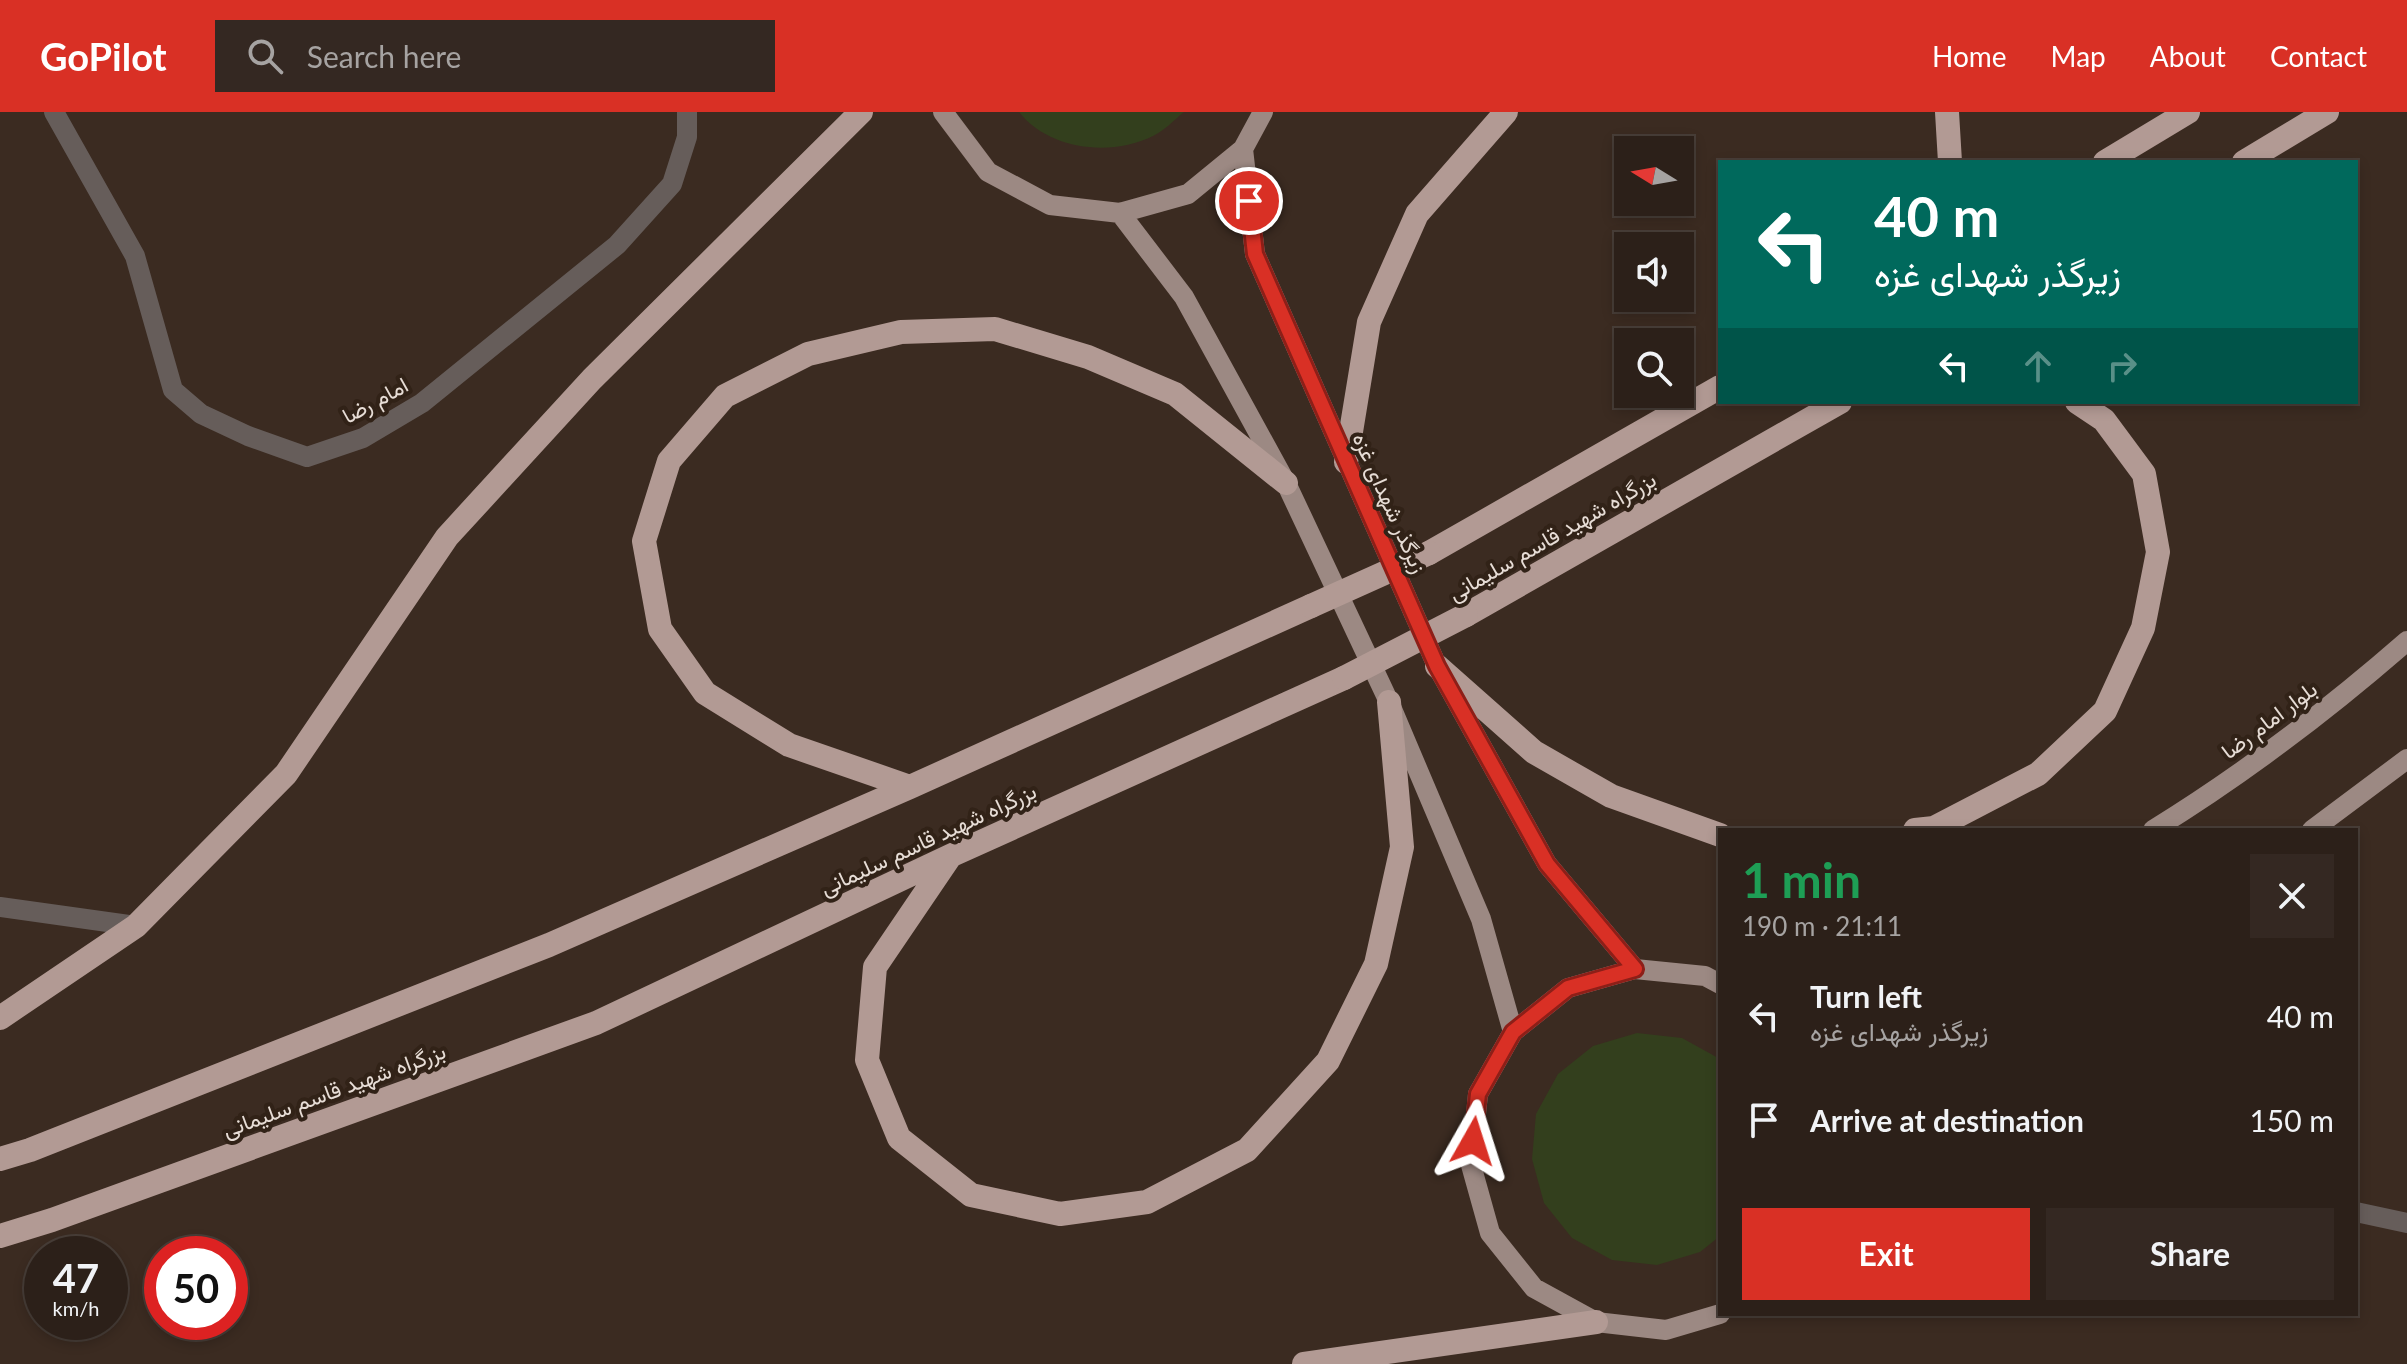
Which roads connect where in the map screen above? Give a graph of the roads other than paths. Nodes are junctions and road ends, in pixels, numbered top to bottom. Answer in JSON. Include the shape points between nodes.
{"nodes":[{"id":1,"x":54,"y":112,"type":"edge"},
{"id":2,"x":687,"y":112,"type":"edge"},
{"id":3,"x":861,"y":112,"type":"edge"},
{"id":4,"x":943,"y":112,"type":"edge"},
{"id":5,"x":1263,"y":112,"type":"edge"},
{"id":6,"x":1506,"y":112,"type":"edge"},
{"id":7,"x":1947,"y":112,"type":"edge"},
{"id":8,"x":2188,"y":112,"type":"edge"},
{"id":9,"x":2327,"y":112,"type":"edge"},
{"id":10,"x":1243,"y":149,"type":"junction"},
{"id":11,"x":1950,"y":160,"type":"edge"},
{"id":12,"x":2108,"y":160,"type":"edge"},
{"id":13,"x":2247,"y":160,"type":"edge"},
{"id":14,"x":1120,"y":213,"type":"junction"},
{"id":15,"x":1718,"y":388,"type":"edge"},
{"id":16,"x":1836,"y":404,"type":"edge"},
{"id":17,"x":2080,"y":404,"type":"edge"},
{"id":18,"x":1346,"y":462,"type":"junction"},
{"id":19,"x":1286,"y":483,"type":"junction"},
{"id":20,"x":2407,"y":641,"type":"edge"},
{"id":21,"x":1437,"y":666,"type":"junction"},
{"id":22,"x":1389,"y":702,"type":"junction"},
{"id":23,"x":2407,"y":759,"type":"edge"},
{"id":24,"x":910,"y":787,"type":"junction"},
{"id":25,"x":1934,"y":828,"type":"edge"},
{"id":26,"x":2156,"y":828,"type":"edge"},
{"id":27,"x":2315,"y":828,"type":"edge"},
{"id":28,"x":1718,"y":834,"type":"edge"},
{"id":29,"x":950,"y":856,"type":"junction"},
{"id":30,"x":0,"y":907,"type":"edge"},
{"id":31,"x":136,"y":926,"type":"junction"},
{"id":32,"x":1635,"y":969,"type":"junction"},
{"id":33,"x":1718,"y":983,"type":"edge"},
{"id":34,"x":0,"y":1018,"type":"edge"},
{"id":35,"x":1513,"y":1032,"type":"junction"},
{"id":36,"x":0,"y":1159,"type":"edge"},
{"id":37,"x":2358,"y":1212,"type":"edge"},
{"id":38,"x":2407,"y":1223,"type":"edge"},
{"id":39,"x":0,"y":1236,"type":"edge"},
{"id":40,"x":1718,"y":1315,"type":"edge"},
{"id":41,"x":1596,"y":1322,"type":"junction"},
{"id":42,"x":1304,"y":1364,"type":"edge"}],
"edges":[{"from":1,"to":2,"type":"street","name":"امام رضا","via":[[135,256],[173,390],[201,414],[307,457],[363,438],[422,403],[617,245],[672,184],[687,137]]},
{"from":3,"to":31,"type":"highway","via":[[592,379],[447,537],[286,774]]},
{"from":4,"to":14,"type":"main road","via":[[988,172],[1050,205]]},
{"from":5,"to":10,"type":"main road"},
{"from":6,"to":18,"type":"highway","via":[[1417,214],[1369,322]]},
{"from":7,"to":11,"type":"highway"},
{"from":8,"to":12,"type":"highway"},
{"from":9,"to":13,"type":"highway"},
{"from":10,"to":14,"type":"main road","via":[[1188,194]]},
{"from":10,"to":18,"type":"main road","name":"زیرگذر شهدای غزه","via":[[1255,254]]},
{"from":14,"to":19,"type":"main road","via":[[1184,297]]},
{"from":15,"to":24,"type":"highway","name":"بزرگراه شهید قاسم سلیمانی","bridge":true,"via":[[1429,553]]},
{"from":16,"to":29,"type":"highway","name":"بزرگراه شهید قاسم سلیمانی","bridge":true,"via":[[1466,615],[1344,678]]},
{"from":17,"to":25,"type":"highway","via":[[2104,420],[2144,474],[2158,552],[2143,628],[2105,711],[2038,774]]},
{"from":18,"to":21,"type":"main road","name":"زیرگذر شهدای غزه"},
{"from":19,"to":22,"type":"main road"},
{"from":19,"to":24,"type":"highway","via":[[1175,394],[1088,357],[995,329],[901,332],[823,350],[725,396],[669,461],[644,541],[660,629],[705,693],[789,745]]},
{"from":20,"to":26,"type":"main road","name":"بلوار امام رضا","via":[[2203,799]]},
{"from":21,"to":28,"type":"highway","via":[[1534,752],[1611,796]]},
{"from":21,"to":32,"type":"main road","name":"زیرگذر شهدای غزه","via":[[1547,864]]},
{"from":22,"to":29,"type":"highway","via":[[1402,847],[1376,964],[1328,1061],[1247,1150],[1147,1202],[1060,1214],[971,1195],[899,1138],[867,1060],[875,967]]},
{"from":22,"to":35,"type":"main road","via":[[1481,919]]},
{"from":23,"to":27,"type":"main road"},
{"from":24,"to":36,"type":"highway","name":"بزرگراه شهید قاسم سلیمانی","via":[[549,945]]},
{"from":29,"to":39,"type":"highway","name":"بزرگراه شهید قاسم سلیمانی","via":[[596,1023]]},
{"from":30,"to":31,"type":"street"},
{"from":31,"to":34,"type":"highway"},
{"from":32,"to":33,"type":"main road","via":[[1705,976]]},
{"from":32,"to":35,"type":"main road","via":[[1568,988]]},
{"from":35,"to":41,"type":"main road","via":[[1478,1094],[1471,1165],[1490,1233],[1534,1288]]},
{"from":37,"to":38,"type":"street"},
{"from":40,"to":41,"type":"main road","via":[[1666,1330]]},
{"from":41,"to":42,"type":"highway"}]}
